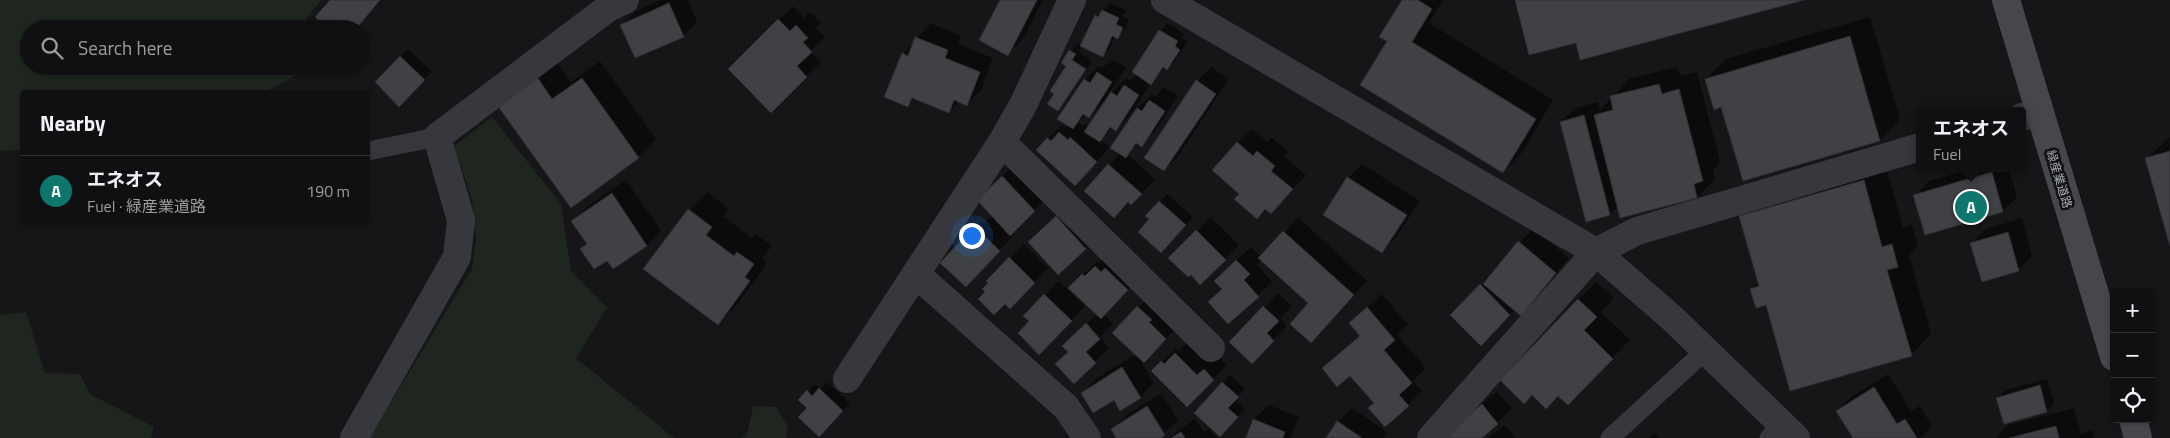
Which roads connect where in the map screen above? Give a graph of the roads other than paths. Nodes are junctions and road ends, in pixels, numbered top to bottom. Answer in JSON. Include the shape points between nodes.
{"nodes":[{"id":1,"x":625,"y":0,"type":"edge"},
{"id":2,"x":1072,"y":0,"type":"edge"},
{"id":3,"x":1165,"y":0,"type":"edge"},
{"id":4,"x":2006,"y":0,"type":"edge"},
{"id":5,"x":2031,"y":115,"type":"edge"},
{"id":6,"x":437,"y":137,"type":"junction"},
{"id":7,"x":1002,"y":142,"type":"junction"},
{"id":8,"x":1916,"y":149,"type":"edge"},
{"id":9,"x":370,"y":151,"type":"edge"},
{"id":10,"x":1596,"y":252,"type":"junction"},
{"id":11,"x":916,"y":274,"type":"junction"},
{"id":12,"x":2110,"y":345,"type":"edge"},
{"id":13,"x":1211,"y":348,"type":"dead end"},
{"id":14,"x":1705,"y":351,"type":"junction"},
{"id":15,"x":847,"y":379,"type":"dead end"},
{"id":16,"x":2134,"y":423,"type":"edge"},
{"id":17,"x":1783,"y":434,"type":"edge"},
{"id":18,"x":354,"y":438,"type":"edge"},
{"id":19,"x":1087,"y":438,"type":"edge"},
{"id":20,"x":1431,"y":438,"type":"edge"},
{"id":21,"x":1610,"y":438,"type":"edge"},
{"id":22,"x":2138,"y":438,"type":"edge"}],
"edges":[{"from":1,"to":6,"type":"street","via":[[608,8]]},
{"from":2,"to":7,"type":"street"},
{"from":3,"to":10,"type":"street"},
{"from":4,"to":5,"type":"main road","name":"緑産業道路"},
{"from":5,"to":12,"type":"main road","name":"緑産業道路"},
{"from":6,"to":9,"type":"lane"},
{"from":6,"to":18,"type":"street","via":[[461,220],[457,258]]},
{"from":7,"to":11,"type":"street"},
{"from":7,"to":13,"type":"street"},
{"from":8,"to":10,"type":"street","via":[[1637,231]]},
{"from":10,"to":14,"type":"street"},
{"from":10,"to":20,"type":"street"},
{"from":11,"to":15,"type":"street"},
{"from":11,"to":19,"type":"street","via":[[1066,407]]},
{"from":14,"to":17,"type":"street"},
{"from":14,"to":21,"type":"lane"},
{"from":16,"to":22,"type":"main road"}]}
